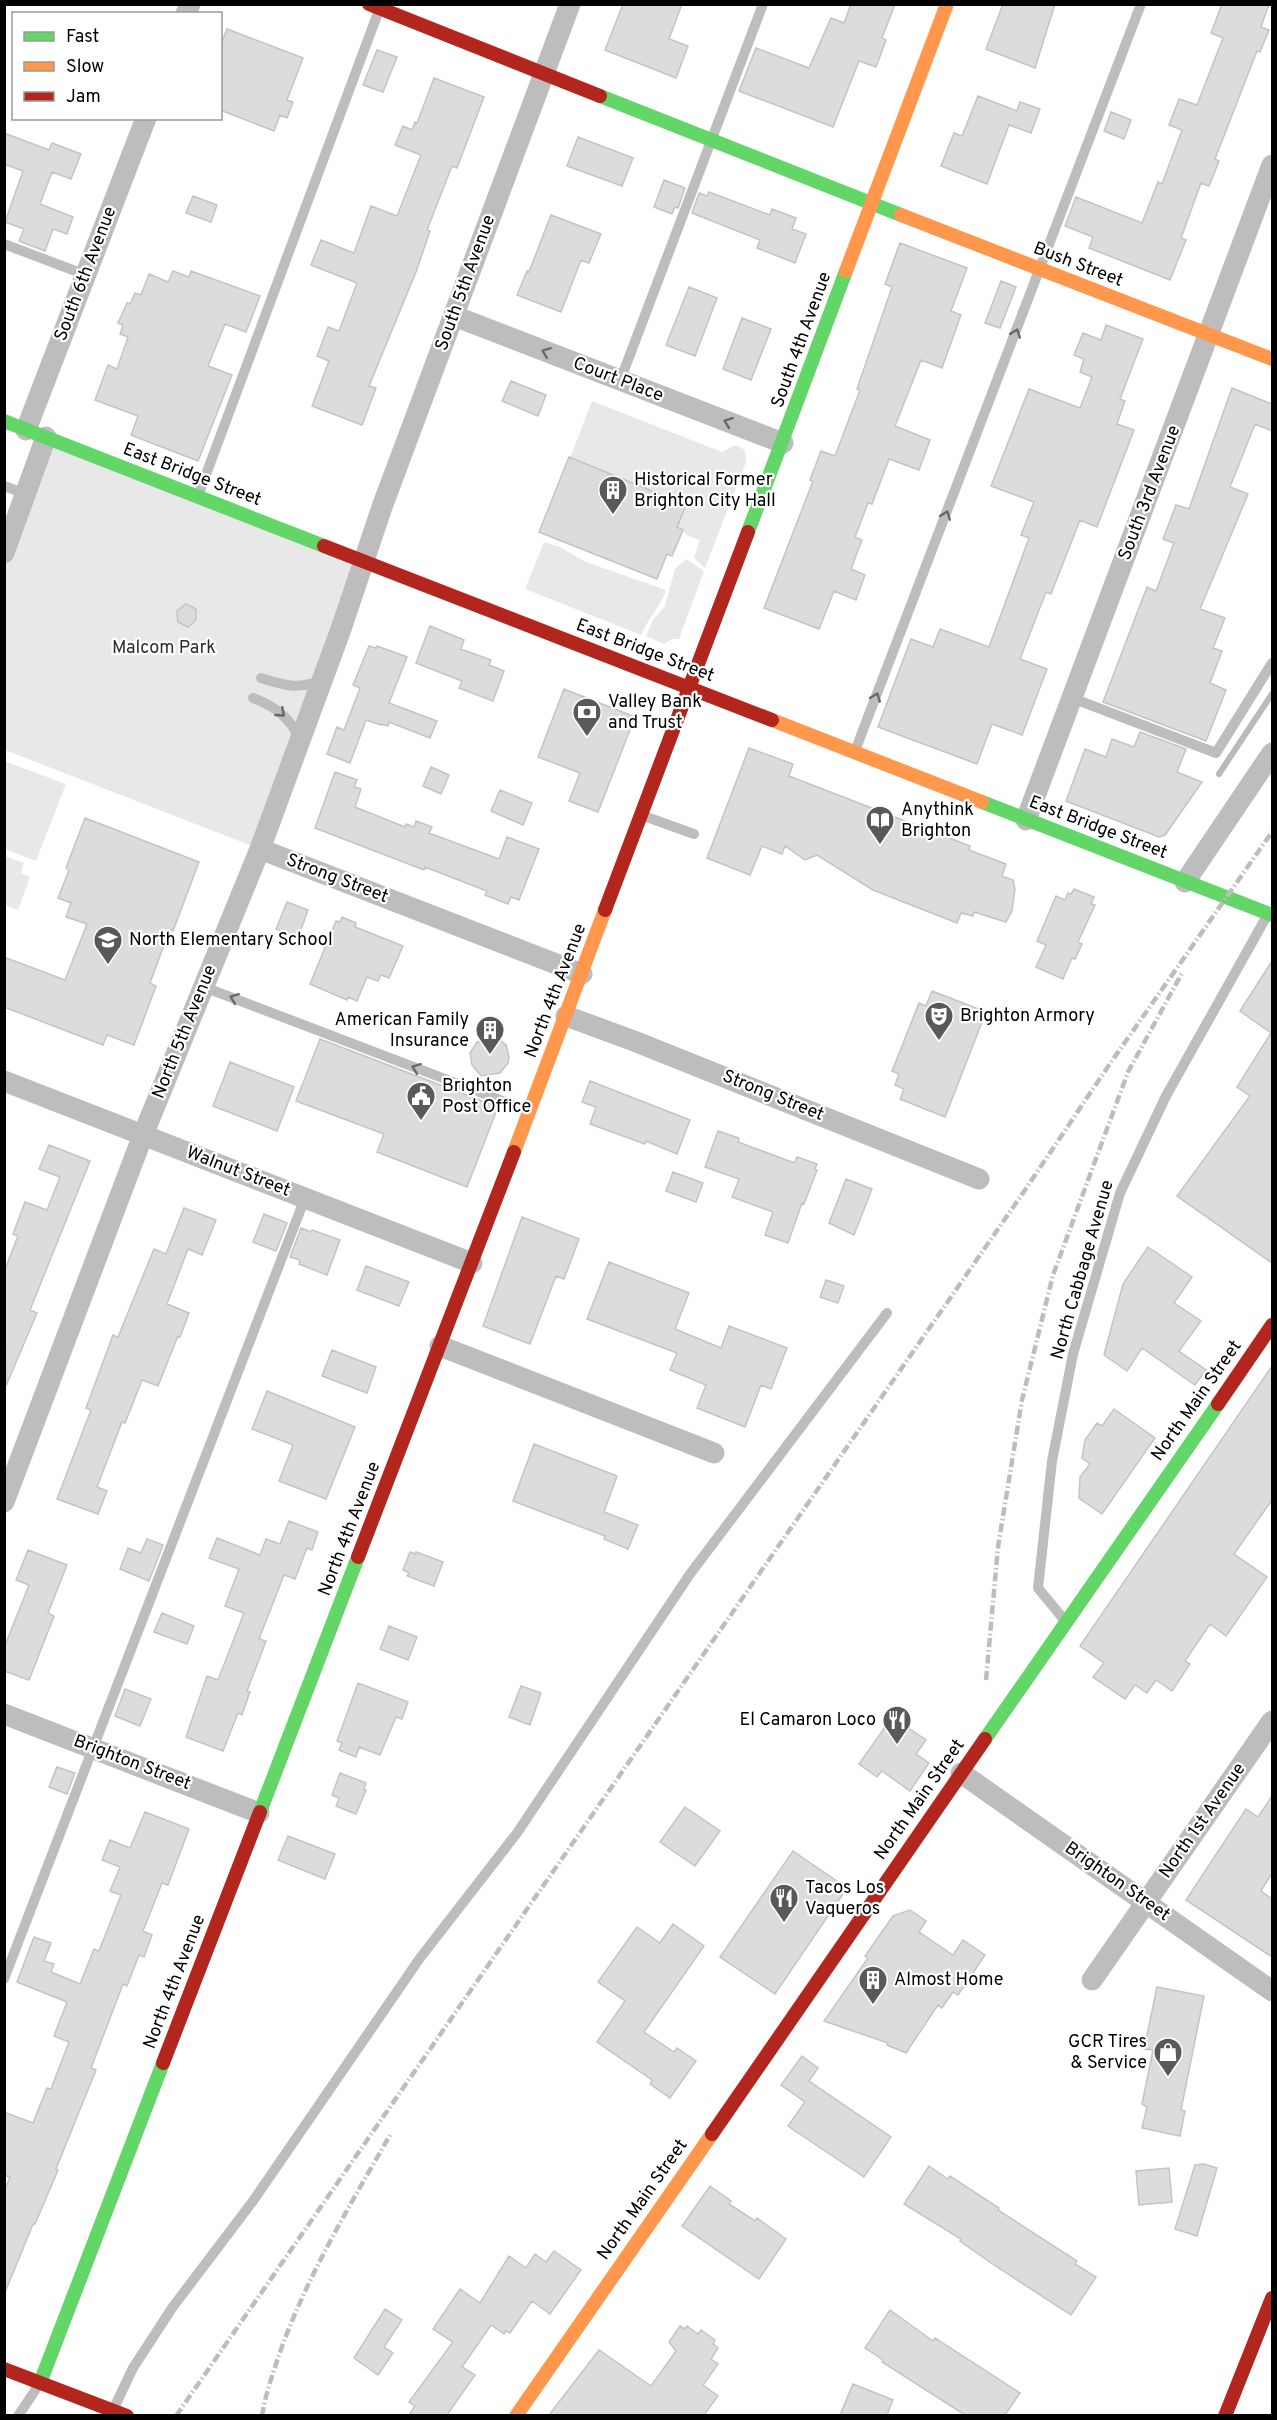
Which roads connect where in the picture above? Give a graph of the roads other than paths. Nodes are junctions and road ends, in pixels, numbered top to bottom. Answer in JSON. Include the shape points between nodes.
{"nodes":[{"id":1,"x":570,"y":4,"type":"edge"},
{"id":2,"x":763,"y":4,"type":"edge"},
{"id":3,"x":947,"y":4,"type":"edge"},
{"id":4,"x":1141,"y":4,"type":"edge"},
{"id":5,"x":377,"y":6,"type":"edge"},
{"id":6,"x":543,"y":74,"type":"junction"},
{"id":7,"x":145,"y":120,"type":"edge"},
{"id":8,"x":712,"y":141,"type":"junction"},
{"id":9,"x":1272,"y":165,"type":"edge"},
{"id":10,"x":871,"y":204,"type":"junction"},
{"id":11,"x":4,"y":244,"type":"edge"},
{"id":12,"x":1041,"y":270,"type":"junction"},
{"id":13,"x":86,"y":275,"type":"junction"},
{"id":14,"x":454,"y":316,"type":"junction"},
{"id":15,"x":1209,"y":335,"type":"junction"},
{"id":16,"x":1272,"y":359,"type":"edge"},
{"id":17,"x":620,"y":381,"type":"junction"},
{"id":18,"x":4,"y":422,"type":"edge"},
{"id":19,"x":36,"y":434,"type":"junction"},
{"id":20,"x":783,"y":443,"type":"junction"},
{"id":21,"x":4,"y":486,"type":"edge"},
{"id":22,"x":26,"y":494,"type":"junction"},
{"id":23,"x":197,"y":497,"type":"junction"},
{"id":24,"x":4,"y":553,"type":"edge"},
{"id":25,"x":364,"y":562,"type":"junction"},
{"id":26,"x":1272,"y":663,"type":"edge"},
{"id":27,"x":261,"y":678,"type":"dead end"},
{"id":28,"x":322,"y":681,"type":"junction"},
{"id":29,"x":690,"y":687,"type":"junction"},
{"id":30,"x":253,"y":698,"type":"dead end"},
{"id":31,"x":1072,"y":698,"type":"junction"},
{"id":32,"x":300,"y":739,"type":"junction"},
{"id":33,"x":855,"y":751,"type":"junction"},
{"id":34,"x":1272,"y":753,"type":"edge"},
{"id":35,"x":642,"y":815,"type":"junction"},
{"id":36,"x":1026,"y":820,"type":"junction"},
{"id":37,"x":694,"y":834,"type":"dead end"},
{"id":38,"x":260,"y":849,"type":"junction"},
{"id":39,"x":1185,"y":882,"type":"junction"},
{"id":40,"x":1270,"y":914,"type":"edge"},
{"id":41,"x":582,"y":974,"type":"junction"},
{"id":42,"x":204,"y":987,"type":"junction"},
{"id":43,"x":566,"y":1016,"type":"junction"},
{"id":44,"x":4,"y":1082,"type":"edge"},
{"id":45,"x":530,"y":1111,"type":"junction"},
{"id":46,"x":143,"y":1135,"type":"junction"},
{"id":47,"x":979,"y":1179,"type":"dead end"},
{"id":48,"x":306,"y":1198,"type":"junction"},
{"id":49,"x":472,"y":1263,"type":"junction"},
{"id":50,"x":887,"y":1313,"type":"dead end"},
{"id":51,"x":1272,"y":1325,"type":"edge"},
{"id":52,"x":440,"y":1346,"type":"junction"},
{"id":53,"x":714,"y":1453,"type":"dead end"},
{"id":54,"x":4,"y":1502,"type":"edge"},
{"id":55,"x":1066,"y":1622,"type":"junction"},
{"id":56,"x":4,"y":1714,"type":"edge"},
{"id":57,"x":1272,"y":1721,"type":"edge"},
{"id":58,"x":94,"y":1748,"type":"junction"},
{"id":59,"x":961,"y":1773,"type":"junction"},
{"id":60,"x":259,"y":1813,"type":"junction"},
{"id":61,"x":1146,"y":1902,"type":"junction"},
{"id":62,"x":4,"y":1979,"type":"edge"},
{"id":63,"x":1092,"y":1980,"type":"dead end"},
{"id":64,"x":1272,"y":1992,"type":"edge"},
{"id":65,"x":1272,"y":2298,"type":"edge"},
{"id":66,"x":4,"y":2369,"type":"edge"},
{"id":67,"x":40,"y":2383,"type":"junction"},
{"id":68,"x":112,"y":2410,"type":"junction"},
{"id":69,"x":18,"y":2415,"type":"edge"},
{"id":70,"x":127,"y":2415,"type":"edge"},
{"id":71,"x":516,"y":2415,"type":"edge"},
{"id":72,"x":1225,"y":2415,"type":"edge"}],
"edges":[{"from":1,"to":6,"type":"street","name":"South 5th Avenue"},
{"from":2,"to":8,"type":"lane"},
{"from":3,"to":10,"type":"street","name":"South 4th Avenue"},
{"from":4,"to":12,"type":"lane"},
{"from":5,"to":6,"type":"street","name":"Bush Street"},
{"from":5,"to":23,"type":"lane"},
{"from":6,"to":8,"type":"street","name":"Bush Street"},
{"from":6,"to":14,"type":"street","name":"South 5th Avenue"},
{"from":7,"to":13,"type":"street","name":"South 6th Avenue"},
{"from":8,"to":10,"type":"street","name":"Bush Street"},
{"from":8,"to":17,"type":"lane"},
{"from":9,"to":15,"type":"street","name":"South 3rd Avenue"},
{"from":10,"to":12,"type":"street","name":"Bush Street"},
{"from":10,"to":20,"type":"street","name":"South 4th Avenue"},
{"from":11,"to":13,"type":"lane"},
{"from":12,"to":15,"type":"street","name":"Bush Street"},
{"from":33,"to":12,"type":"lane","one_way":true},
{"from":13,"to":19,"type":"street","name":"South 6th Avenue"},
{"from":17,"to":14,"type":"street","name":"Court Place","one_way":true},
{"from":14,"to":25,"type":"street","name":"South 5th Avenue"},
{"from":15,"to":16,"type":"street","name":"Bush Street"},
{"from":15,"to":31,"type":"street","name":"South 3rd Avenue"},
{"from":20,"to":17,"type":"street","name":"Court Place","one_way":true},
{"from":18,"to":19,"type":"street","name":"East Bridge Street"},
{"from":19,"to":22,"type":"street","name":"South 6th Avenue"},
{"from":19,"to":23,"type":"street","name":"East Bridge Street"},
{"from":20,"to":29,"type":"street","name":"South 4th Avenue"},
{"from":21,"to":22,"type":"lane"},
{"from":22,"to":24,"type":"street","name":"South 6th Avenue"},
{"from":23,"to":25,"type":"street","name":"East Bridge Street"},
{"from":25,"to":28,"type":"street","name":"North 5th Avenue"},
{"from":25,"to":29,"type":"street","name":"East Bridge Street"},
{"from":26,"to":31,"type":"lane","via":[[1216,753]]},
{"from":27,"to":28,"type":"lane","via":[[288,687]]},
{"from":28,"to":32,"type":"street","name":"North 5th Avenue"},
{"from":29,"to":33,"type":"street","name":"East Bridge Street"},
{"from":29,"to":35,"type":"street","name":"North 4th Avenue"},
{"from":30,"to":32,"type":"lane","one_way":true,"via":[[285,715]]},
{"from":31,"to":36,"type":"street","name":"South 3rd Avenue"},
{"from":32,"to":38,"type":"street","name":"North 5th Avenue"},
{"from":33,"to":36,"type":"street","name":"East Bridge Street"},
{"from":34,"to":39,"type":"street"},
{"from":35,"to":37,"type":"lane"},
{"from":35,"to":41,"type":"street","name":"North 4th Avenue"},
{"from":36,"to":39,"type":"street","name":"East Bridge Street"},
{"from":38,"to":41,"type":"street","name":"Strong Street"},
{"from":38,"to":42,"type":"street","name":"North 5th Avenue"},
{"from":39,"to":40,"type":"street","name":"East Bridge Street"},
{"from":40,"to":55,"type":"lane","name":"North Cabbage Avenue","via":[[1166,1096],[1120,1192],[1077,1337],[1052,1461],[1038,1588]]},
{"from":41,"to":43,"type":"street","name":"North 4th Avenue"},
{"from":45,"to":42,"type":"lane","one_way":true},
{"from":42,"to":46,"type":"street","name":"North 5th Avenue"},
{"from":43,"to":45,"type":"street","name":"North 4th Avenue"},
{"from":43,"to":47,"type":"street","name":"Strong Street"},
{"from":44,"to":46,"type":"street","name":"Walnut Street"},
{"from":45,"to":49,"type":"street","name":"North 4th Avenue"},
{"from":46,"to":48,"type":"street","name":"Walnut Street"},
{"from":46,"to":54,"type":"street","name":"North 5th Avenue"},
{"from":48,"to":49,"type":"street","name":"Walnut Street"},
{"from":48,"to":58,"type":"lane"},
{"from":49,"to":52,"type":"street","name":"North 4th Avenue"},
{"from":50,"to":68,"type":"lane","via":[[690,1574],[517,1833],[406,1977],[253,2201],[172,2308],[133,2368]]},
{"from":51,"to":55,"type":"street","name":"North Main Street"},
{"from":52,"to":53,"type":"street"},
{"from":52,"to":60,"type":"street","name":"North 4th Avenue"},
{"from":55,"to":59,"type":"street","name":"North Main Street"},
{"from":56,"to":58,"type":"street","name":"Brighton Street"},
{"from":57,"to":61,"type":"street","name":"North 1st Avenue"},
{"from":58,"to":60,"type":"street","name":"Brighton Street"},
{"from":58,"to":62,"type":"lane"},
{"from":59,"to":61,"type":"street","name":"Brighton Street"},
{"from":59,"to":71,"type":"street","name":"North Main Street"},
{"from":60,"to":67,"type":"street","name":"North 4th Avenue"},
{"from":61,"to":63,"type":"street","name":"North 1st Avenue"},
{"from":61,"to":64,"type":"street","name":"Brighton Street"},
{"from":65,"to":72,"type":"street"},
{"from":66,"to":67,"type":"street"},
{"from":67,"to":68,"type":"street"},
{"from":67,"to":69,"type":"lane"},
{"from":68,"to":70,"type":"street"}]}
